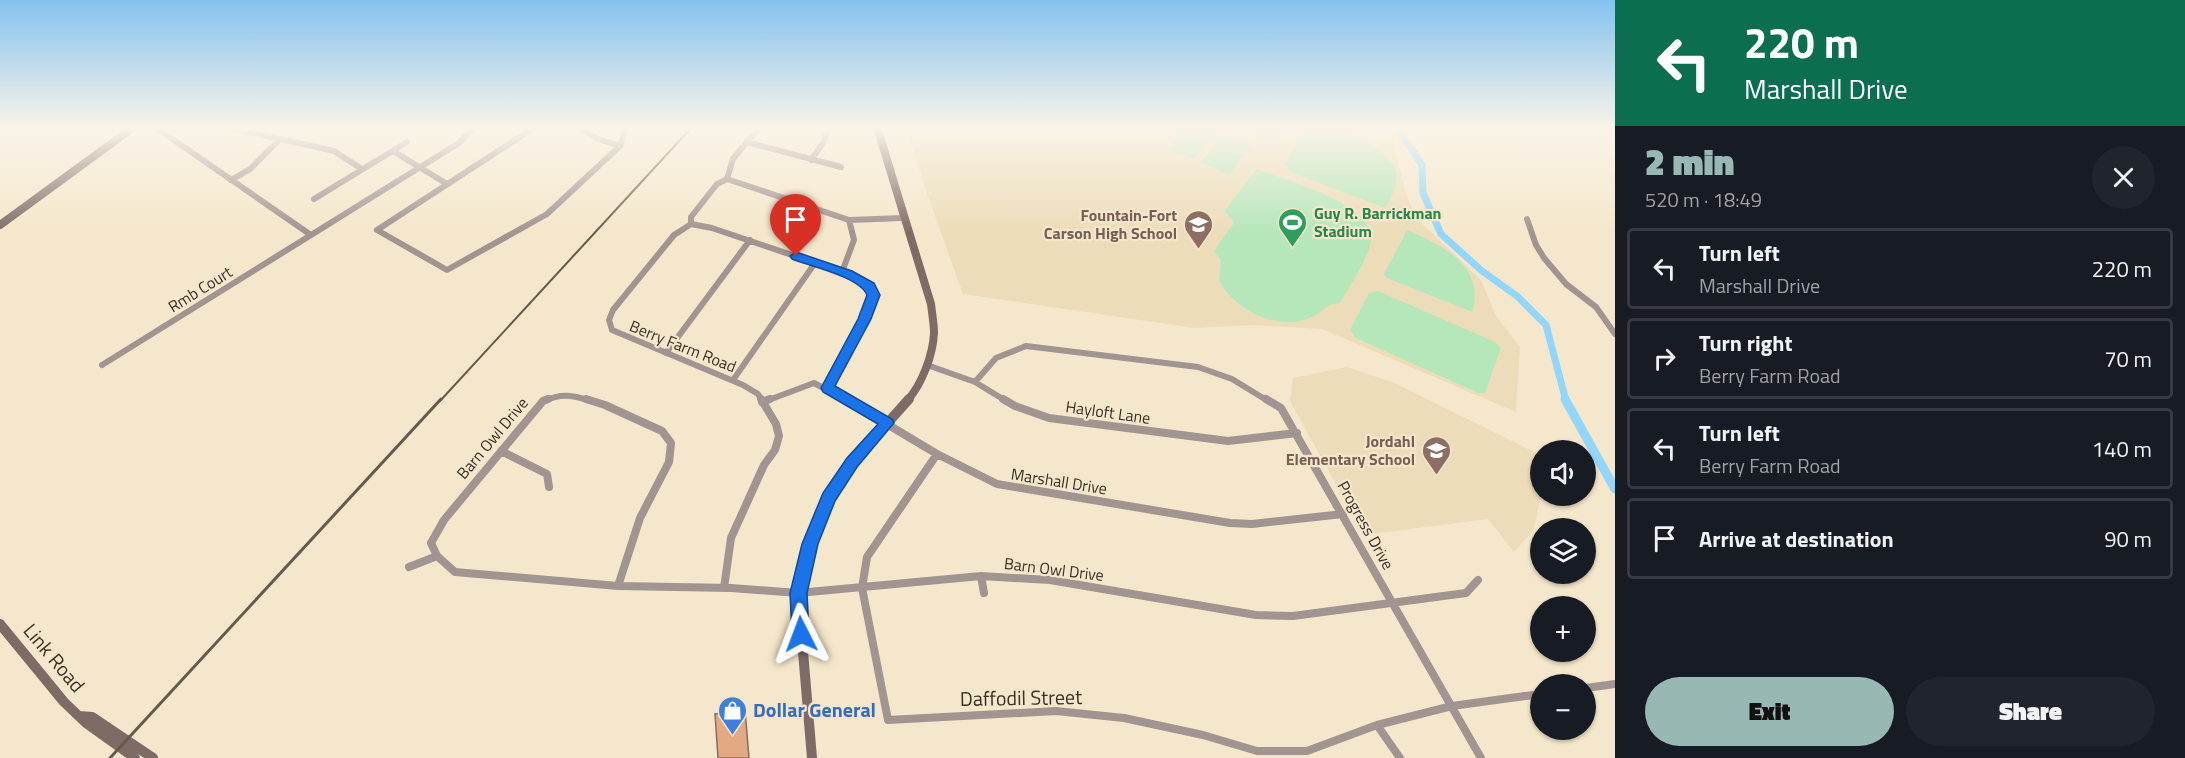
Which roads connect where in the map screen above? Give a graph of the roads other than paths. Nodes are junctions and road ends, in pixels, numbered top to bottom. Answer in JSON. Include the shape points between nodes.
{"nodes":[{"id":1,"x":86,"y":162,"type":"edge"},
{"id":2,"x":206,"y":162,"type":"edge"},
{"id":3,"x":257,"y":162,"type":"edge"},
{"id":4,"x":352,"y":162,"type":"edge"},
{"id":5,"x":373,"y":162,"type":"edge"},
{"id":6,"x":413,"y":162,"type":"edge"},
{"id":7,"x":428,"y":162,"type":"edge"},
{"id":8,"x":480,"y":162,"type":"edge"},
{"id":9,"x":602,"y":162,"type":"edge"},
{"id":10,"x":732,"y":162,"type":"edge"},
{"id":11,"x":821,"y":162,"type":"edge"},
{"id":12,"x":887,"y":162,"type":"edge"},
{"id":13,"x":421,"y":167,"type":"junction"},
{"id":14,"x":841,"y":167,"type":"dead end"},
{"id":15,"x":362,"y":169,"type":"junction"},
{"id":16,"x":727,"y":179,"type":"junction"},
{"id":17,"x":231,"y":180,"type":"junction"},
{"id":18,"x":447,"y":184,"type":"junction"},
{"id":19,"x":314,"y":199,"type":"dead end"},
{"id":20,"x":903,"y":218,"type":"junction"},
{"id":21,"x":1527,"y":219,"type":"dead end"},
{"id":22,"x":849,"y":220,"type":"junction"},
{"id":23,"x":691,"y":224,"type":"junction"},
{"id":24,"x":0,"y":225,"type":"edge"},
{"id":25,"x":311,"y":235,"type":"junction"},
{"id":26,"x":750,"y":240,"type":"junction"},
{"id":27,"x":815,"y":263,"type":"junction"},
{"id":28,"x":842,"y":272,"type":"junction"},
{"id":29,"x":1615,"y":334,"type":"edge"},
{"id":30,"x":666,"y":353,"type":"junction"},
{"id":31,"x":102,"y":365,"type":"dead end"},
{"id":32,"x":927,"y":365,"type":"junction"},
{"id":33,"x":733,"y":380,"type":"junction"},
{"id":34,"x":975,"y":382,"type":"junction"},
{"id":35,"x":827,"y":388,"type":"junction"},
{"id":36,"x":762,"y":402,"type":"junction"},
{"id":37,"x":887,"y":423,"type":"junction"},
{"id":38,"x":1297,"y":432,"type":"junction"},
{"id":39,"x":501,"y":451,"type":"junction"},
{"id":40,"x":937,"y":454,"type":"junction"},
{"id":41,"x":549,"y":487,"type":"dead end"},
{"id":42,"x":1343,"y":513,"type":"junction"},
{"id":43,"x":437,"y":556,"type":"junction"},
{"id":44,"x":409,"y":567,"type":"dead end"},
{"id":45,"x":981,"y":576,"type":"junction"},
{"id":46,"x":1478,"y":580,"type":"dead end"},
{"id":47,"x":618,"y":586,"type":"junction"},
{"id":48,"x":724,"y":588,"type":"junction"},
{"id":49,"x":862,"y":588,"type":"junction"},
{"id":50,"x":798,"y":593,"type":"junction"},
{"id":51,"x":984,"y":593,"type":"dead end"},
{"id":52,"x":1393,"y":604,"type":"junction"},
{"id":53,"x":0,"y":624,"type":"edge"},
{"id":54,"x":1615,"y":684,"type":"edge"},
{"id":55,"x":1596,"y":687,"type":"edge"},
{"id":56,"x":1530,"y":695,"type":"edge"},
{"id":57,"x":1452,"y":706,"type":"junction"},
{"id":58,"x":80,"y":716,"type":"junction"},
{"id":59,"x":1377,"y":725,"type":"junction"},
{"id":60,"x":135,"y":758,"type":"edge"},
{"id":61,"x":153,"y":758,"type":"edge"},
{"id":62,"x":812,"y":758,"type":"edge"},
{"id":63,"x":1400,"y":758,"type":"edge"},
{"id":64,"x":1481,"y":758,"type":"edge"}],
"edges":[{"from":1,"to":24,"type":"street"},
{"from":2,"to":17,"type":"street"},
{"from":3,"to":17,"type":"street"},
{"from":4,"to":15,"type":"street"},
{"from":5,"to":15,"type":"street"},
{"from":6,"to":13,"type":"street"},
{"from":7,"to":13,"type":"street","name":"Rmb Court"},
{"from":8,"to":18,"type":"street"},
{"from":9,"to":18,"type":"street","via":[[547,214],[447,270],[377,230]]},
{"from":10,"to":16,"type":"street"},
{"from":11,"to":14,"type":"street"},
{"from":12,"to":20,"type":"street"},
{"from":13,"to":18,"type":"street"},
{"from":13,"to":25,"type":"street","name":"Rmb Court"},
{"from":15,"to":19,"type":"street"},
{"from":16,"to":22,"type":"street"},
{"from":16,"to":23,"type":"street","via":[[717,184],[691,217]]},
{"from":17,"to":25,"type":"street"},
{"from":20,"to":22,"type":"street"},
{"from":20,"to":32,"type":"street","via":[[931,304],[934,334]]},
{"from":21,"to":29,"type":"street","via":[[1544,258],[1566,284],[1596,307]]},
{"from":22,"to":28,"type":"street","via":[[854,229],[854,248]]},
{"from":23,"to":26,"type":"street"},
{"from":23,"to":30,"type":"street","name":"Berry Farm Road","via":[[674,235],[609,320],[612,330],[620,335]]},
{"from":25,"to":31,"type":"street","name":"Rmb Court"},
{"from":26,"to":27,"type":"street"},
{"from":26,"to":30,"type":"street"},
{"from":27,"to":28,"type":"street"},
{"from":27,"to":33,"type":"street"},
{"from":28,"to":35,"type":"street","via":[[870,286],[873,295],[865,319]]},
{"from":30,"to":33,"type":"street","name":"Berry Farm Road"},
{"from":32,"to":34,"type":"street","name":"Hayloft Lane"},
{"from":32,"to":37,"type":"street","via":[[913,394]]},
{"from":33,"to":36,"type":"street","name":"Berry Farm Road","via":[[758,394]]},
{"from":34,"to":38,"type":"street","name":"Hayloft Lane","via":[[1015,406],[1049,418],[1228,441]]},
{"from":34,"to":38,"type":"street","name":"Progress Drive","via":[[988,363],[1003,351],[1026,346],[1198,367],[1232,379],[1281,408]]},
{"from":35,"to":36,"type":"street","via":[[814,383]]},
{"from":35,"to":37,"type":"street","name":"Marshall Drive"},
{"from":36,"to":48,"type":"street","name":"Berry Farm Road","via":[[779,436],[731,538]]},
{"from":37,"to":40,"type":"street","name":"Marshall Drive"},
{"from":37,"to":50,"type":"street","via":[[828,498],[810,544]]},
{"from":38,"to":42,"type":"street","name":"Progress Drive"},
{"from":39,"to":41,"type":"street","via":[[547,474]]},
{"from":39,"to":43,"type":"street","name":"Barn Owl Drive","via":[[444,520],[431,543]]},
{"from":39,"to":47,"type":"street","name":"Barn Owl Drive","via":[[556,391],[605,405],[662,431],[671,443],[669,462],[640,518]]},
{"from":40,"to":42,"type":"street","name":"Marshall Drive","via":[[997,484],[1230,523]]},
{"from":40,"to":49,"type":"street","name":"Daffodil Street","via":[[867,557]]},
{"from":42,"to":52,"type":"street","name":"Progress Drive"},
{"from":43,"to":44,"type":"street"},
{"from":43,"to":47,"type":"street","name":"Barn Owl Drive","via":[[455,572]]},
{"from":45,"to":49,"type":"street","name":"Barn Owl Drive"},
{"from":45,"to":51,"type":"street"},
{"from":45,"to":52,"type":"street","name":"Barn Owl Drive","via":[[1050,580],[1256,615],[1293,616]]},
{"from":46,"to":52,"type":"street","name":"Barn Owl Drive","via":[[1466,593]]},
{"from":47,"to":48,"type":"street","name":"Barn Owl Drive"},
{"from":48,"to":50,"type":"street","name":"Barn Owl Drive"},
{"from":49,"to":50,"type":"street","name":"Barn Owl Drive"},
{"from":49,"to":59,"type":"street","name":"Daffodil Street","via":[[888,720],[1056,711],[1124,718],[1257,751],[1307,751]]},
{"from":50,"to":62,"type":"street"},
{"from":52,"to":57,"type":"street","name":"Progress Drive"},
{"from":53,"to":58,"type":"street","name":"Link Road","via":[[52,690]]},
{"from":54,"to":55,"type":"street"},
{"from":56,"to":57,"type":"street","name":"Daffodil Street"},
{"from":57,"to":59,"type":"street","name":"Daffodil Street"},
{"from":57,"to":64,"type":"street","name":"Progress Drive"},
{"from":58,"to":60,"type":"street","name":"Link Road"},
{"from":58,"to":61,"type":"street","name":"Link Road","via":[[92,717]]},
{"from":59,"to":63,"type":"street"}]}
